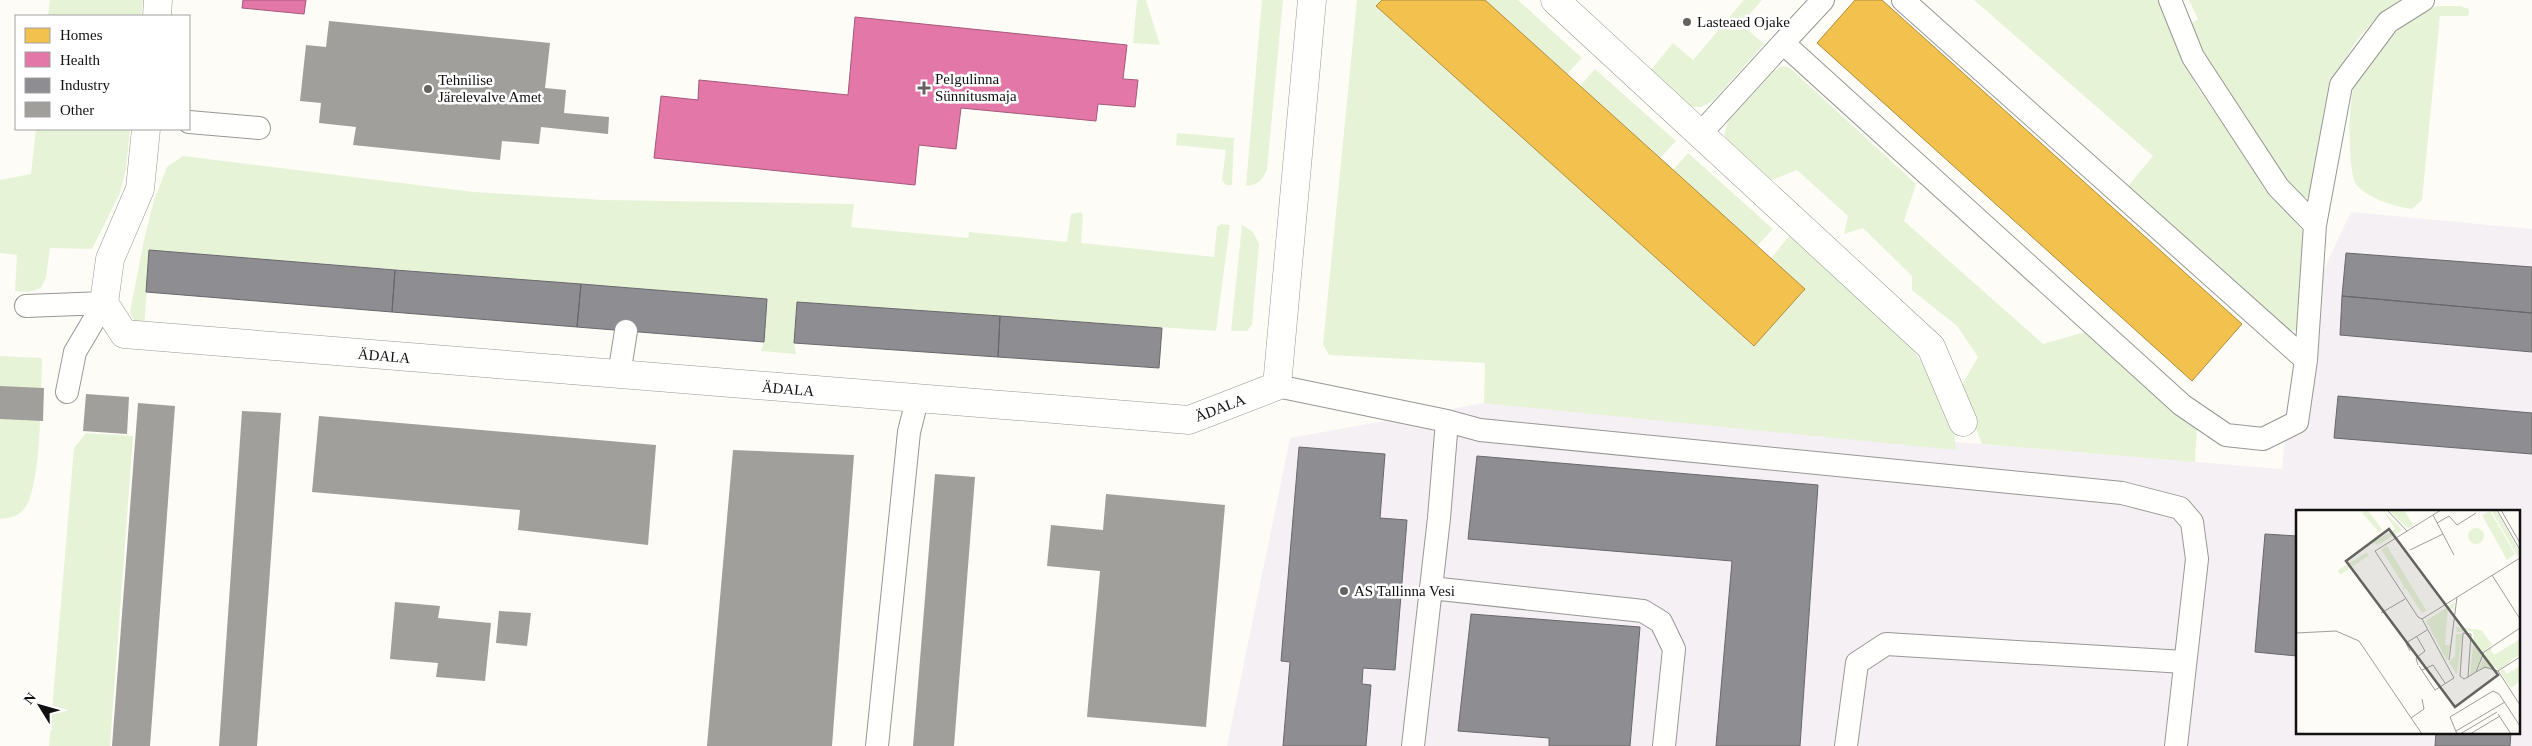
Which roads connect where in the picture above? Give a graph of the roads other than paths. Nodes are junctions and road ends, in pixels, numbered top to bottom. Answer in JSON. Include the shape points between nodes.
{"nodes":[{"id":1,"x":158,"y":0,"type":"edge"},
{"id":2,"x":1312,"y":0,"type":"edge"},
{"id":3,"x":1555,"y":0,"type":"edge"},
{"id":4,"x":1822,"y":0,"type":"edge"},
{"id":5,"x":1903,"y":0,"type":"edge"},
{"id":6,"x":2170,"y":0,"type":"edge"},
{"id":7,"x":2424,"y":0,"type":"edge"},
{"id":8,"x":157,"y":15,"type":"edge"},
{"id":9,"x":1783,"y":43,"type":"junction"},
{"id":10,"x":190,"y":122,"type":"edge"},
{"id":11,"x":259,"y":128,"type":"dead end"},
{"id":12,"x":146,"y":130,"type":"edge"},
{"id":13,"x":1700,"y":133,"type":"junction"},
{"id":14,"x":2315,"y":226,"type":"junction"},
{"id":15,"x":104,"y":304,"type":"junction"},
{"id":16,"x":26,"y":306,"type":"dead end"},
{"id":17,"x":626,"y":331,"type":"dead end"},
{"id":18,"x":2306,"y":360,"type":"junction"},
{"id":19,"x":619,"y":374,"type":"junction"},
{"id":20,"x":1277,"y":386,"type":"junction"},
{"id":21,"x":67,"y":392,"type":"dead end"},
{"id":22,"x":917,"y":400,"type":"junction"},
{"id":23,"x":1447,"y":421,"type":"junction"},
{"id":24,"x":1963,"y":422,"type":"dead end"},
{"id":25,"x":1431,"y":588,"type":"junction"},
{"id":26,"x":2184,"y":662,"type":"junction"},
{"id":27,"x":877,"y":746,"type":"edge"},
{"id":28,"x":1413,"y":746,"type":"edge"},
{"id":29,"x":1664,"y":746,"type":"edge"},
{"id":30,"x":1846,"y":746,"type":"edge"},
{"id":31,"x":2176,"y":746,"type":"edge"}],
"edges":[{"from":1,"to":8,"type":"street"},
{"from":2,"to":20,"type":"street"},
{"from":3,"to":13,"type":"street"},
{"from":4,"to":9,"type":"lane"},
{"from":5,"to":18,"type":"lane"},
{"from":6,"to":14,"type":"lane","via":[[2192,56],[2278,187]]},
{"from":7,"to":14,"type":"lane","via":[[2388,22],[2341,85]]},
{"from":9,"to":13,"type":"lane"},
{"from":9,"to":18,"type":"lane","via":[[2182,404],[2226,435],[2263,439],[2297,422]]},
{"from":10,"to":11,"type":"lane"},
{"from":12,"to":15,"type":"street","via":[[140,189],[110,259]]},
{"from":13,"to":24,"type":"street","via":[[1932,347]]},
{"from":14,"to":18,"type":"lane"},
{"from":15,"to":16,"type":"lane"},
{"from":15,"to":19,"type":"street","name":"ÄDALA","via":[[124,334]]},
{"from":15,"to":21,"type":"lane","via":[[74,352]]},
{"from":17,"to":19,"type":"lane"},
{"from":19,"to":22,"type":"street","name":"ÄDALA"},
{"from":20,"to":22,"type":"street","name":"ÄDALA","via":[[1189,420]]},
{"from":20,"to":23,"type":"lane"},
{"from":22,"to":27,"type":"lane","via":[[909,432]]},
{"from":23,"to":25,"type":"lane"},
{"from":23,"to":26,"type":"lane","via":[[1480,430],[2122,493],[2180,508],[2192,522],[2197,559]]},
{"from":25,"to":28,"type":"lane"},
{"from":25,"to":29,"type":"lane","via":[[1643,612],[1661,622],[1674,649]]},
{"from":26,"to":30,"type":"lane","via":[[1886,644],[1857,663]]},
{"from":26,"to":31,"type":"lane"}]}
